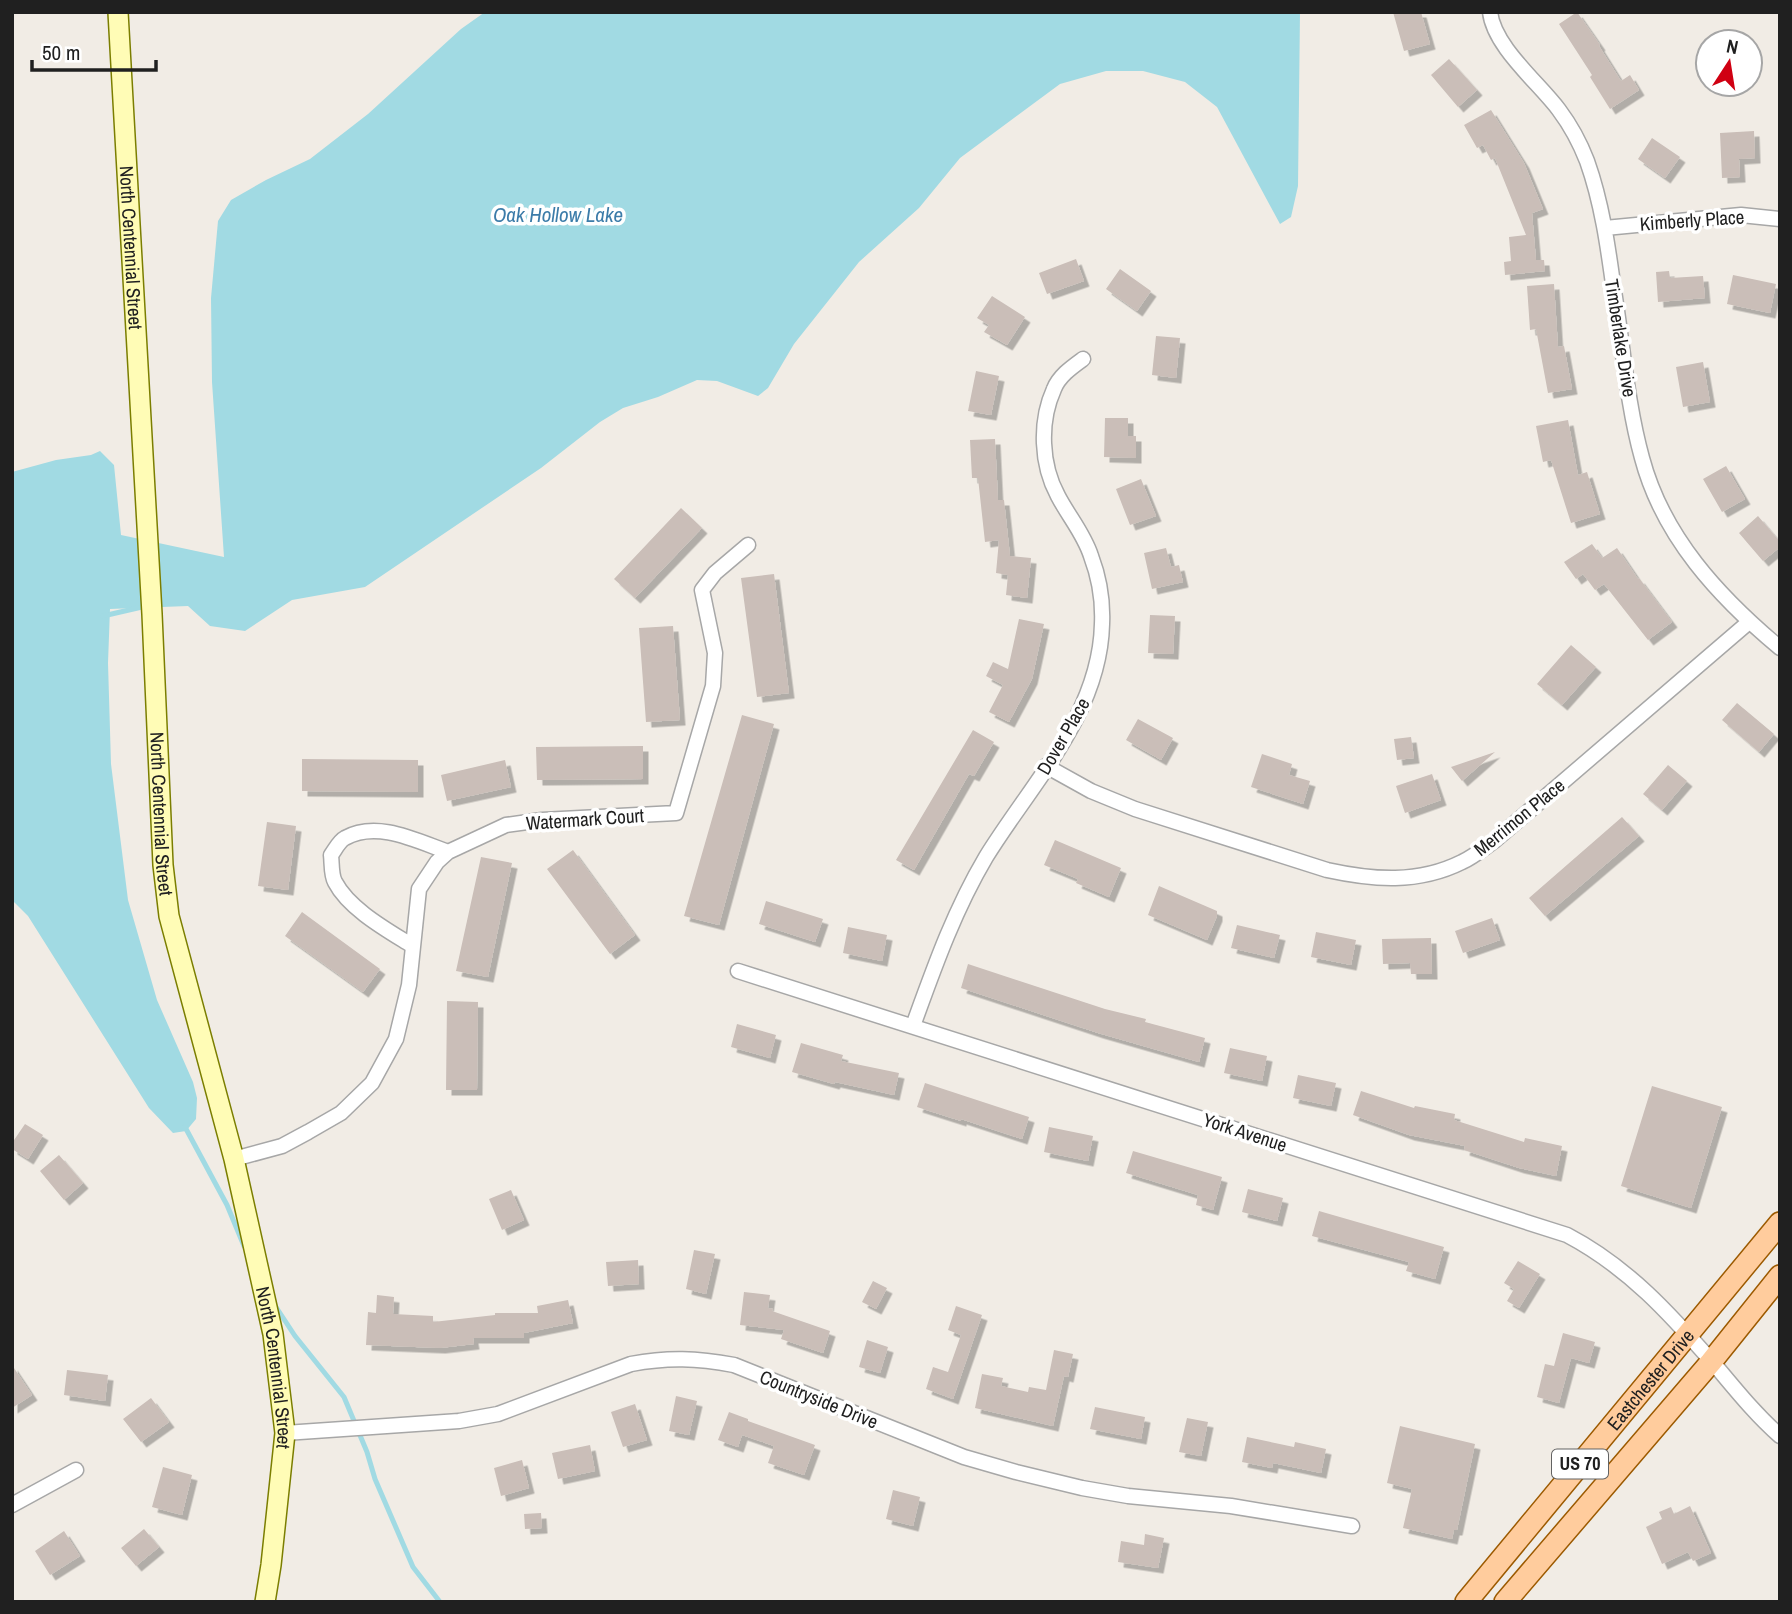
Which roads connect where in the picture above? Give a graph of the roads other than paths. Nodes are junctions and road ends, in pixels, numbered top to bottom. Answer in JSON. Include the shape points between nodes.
{"nodes":[{"id":1,"x":118,"y":12,"type":"edge"},
{"id":2,"x":1490,"y":12,"type":"edge"},
{"id":3,"x":1780,"y":219,"type":"edge"},
{"id":4,"x":1605,"y":228,"type":"junction"},
{"id":5,"x":1083,"y":359,"type":"dead end"},
{"id":6,"x":748,"y":545,"type":"dead end"},
{"id":7,"x":1749,"y":622,"type":"junction"},
{"id":8,"x":1780,"y":648,"type":"edge"},
{"id":9,"x":1046,"y":766,"type":"junction"},
{"id":10,"x":448,"y":852,"type":"junction"},
{"id":11,"x":411,"y":945,"type":"junction"},
{"id":12,"x":738,"y":971,"type":"dead end"},
{"id":13,"x":913,"y":1026,"type":"junction"},
{"id":14,"x":233,"y":1159,"type":"junction"},
{"id":15,"x":1780,"y":1223,"type":"edge"},
{"id":16,"x":1780,"y":1276,"type":"edge"},
{"id":17,"x":1688,"y":1335,"type":"junction"},
{"id":18,"x":1712,"y":1362,"type":"junction"},
{"id":19,"x":285,"y":1433,"type":"junction"},
{"id":20,"x":1780,"y":1436,"type":"edge"},
{"id":21,"x":76,"y":1470,"type":"dead end"},
{"id":22,"x":12,"y":1506,"type":"edge"},
{"id":23,"x":1352,"y":1526,"type":"dead end"},
{"id":24,"x":265,"y":1602,"type":"edge"},
{"id":25,"x":1466,"y":1602,"type":"edge"},
{"id":26,"x":1505,"y":1602,"type":"edge"}],
"edges":[{"from":1,"to":14,"type":"street","name":"North Centennial Street","via":[[163,865],[169,916]]},
{"from":2,"to":4,"type":"street","name":"Timberlake Drive","via":[[1504,44],[1574,132],[1587,160]]},
{"from":3,"to":4,"type":"street","name":"Kimberly Place","via":[[1741,215]]},
{"from":4,"to":7,"type":"street","name":"Timberlake Drive","via":[[1634,423],[1653,490],[1685,551]]},
{"from":5,"to":9,"type":"street","name":"Dover Place","via":[[1054,387],[1045,418],[1044,445],[1058,496],[1091,556],[1100,589],[1102,624],[1087,697]]},
{"from":6,"to":10,"type":"street","name":"Watermark Court","via":[[702,590],[715,653],[713,686],[676,813],[506,825]]},
{"from":7,"to":8,"type":"street","name":"Timberlake Drive"},
{"from":7,"to":9,"type":"street","name":"Merrimon Place","via":[[1494,841],[1463,862],[1426,876],[1395,880],[1327,870],[1135,810]]},
{"from":9,"to":13,"type":"street","name":"Dover Place","via":[[958,909]]},
{"from":10,"to":11,"type":"street","name":"Watermark Court","via":[[418,889]]},
{"from":10,"to":11,"type":"street","via":[[370,830],[343,838],[331,855],[334,881],[353,904]]},
{"from":11,"to":14,"type":"street","name":"Watermark Court","via":[[409,985],[396,1039],[372,1083],[341,1113],[308,1132],[282,1146]]},
{"from":12,"to":13,"type":"street","name":"York Avenue"},
{"from":13,"to":17,"type":"street","name":"York Avenue","via":[[1567,1235],[1620,1268]]},
{"from":14,"to":19,"type":"street","name":"North Centennial Street","via":[[273,1334]]},
{"from":15,"to":17,"type":"main road","name":"Eastchester Drive","number":"US 70"},
{"from":16,"to":18,"type":"main road","name":"Eastchester Drive","number":"US 70"},
{"from":17,"to":18,"type":"street","name":"York Avenue"},
{"from":17,"to":25,"type":"main road","name":"Eastchester Drive","number":"US 70"},
{"from":18,"to":20,"type":"street","name":"York Avenue"},
{"from":18,"to":26,"type":"main road","name":"Eastchester Drive","number":"US 70"},
{"from":19,"to":23,"type":"street","name":"Countryside Drive","via":[[459,1421],[527,1405],[631,1364],[697,1358],[734,1365],[964,1457],[1016,1472],[1128,1496],[1231,1506]]},
{"from":19,"to":24,"type":"street","name":"North Centennial Street"},
{"from":21,"to":22,"type":"street"}]}
